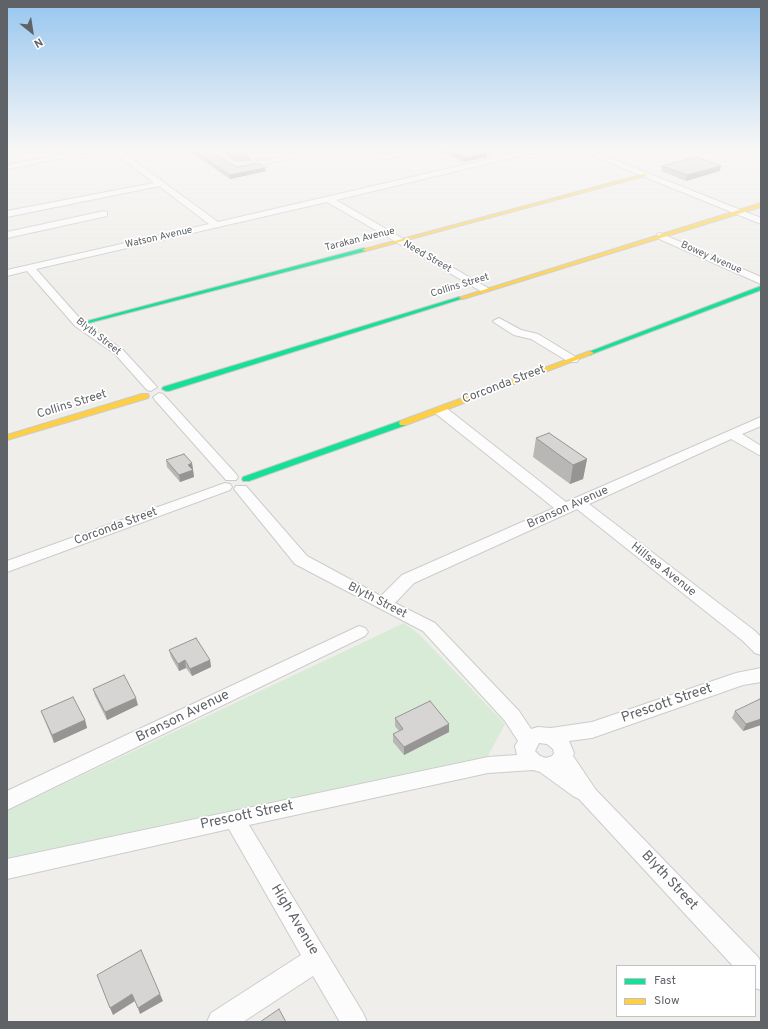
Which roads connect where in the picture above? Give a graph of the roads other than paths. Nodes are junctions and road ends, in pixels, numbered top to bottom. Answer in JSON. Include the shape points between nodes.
{"nodes":[{"id":1,"x":115,"y":197,"type":"edge"},
{"id":2,"x":178,"y":197,"type":"edge"},
{"id":3,"x":337,"y":197,"type":"edge"},
{"id":4,"x":564,"y":197,"type":"edge"},
{"id":5,"x":701,"y":197,"type":"edge"},
{"id":6,"x":328,"y":199,"type":"junction"},
{"id":7,"x":761,"y":205,"type":"edge"},
{"id":8,"x":739,"y":212,"type":"junction"},
{"id":9,"x":7,"y":214,"type":"edge"},
{"id":10,"x":57,"y":214,"type":"junction"},
{"id":11,"x":104,"y":214,"type":"dead end"},
{"id":12,"x":761,"y":220,"type":"edge"},
{"id":13,"x":218,"y":225,"type":"junction"},
{"id":14,"x":7,"y":235,"type":"edge"},
{"id":15,"x":660,"y":236,"type":"junction"},
{"id":16,"x":400,"y":241,"type":"junction"},
{"id":17,"x":30,"y":268,"type":"junction"},
{"id":18,"x":7,"y":273,"type":"edge"},
{"id":19,"x":761,"y":281,"type":"edge"},
{"id":20,"x":761,"y":288,"type":"edge"},
{"id":21,"x":484,"y":290,"type":"junction"},
{"id":22,"x":499,"y":321,"type":"dead end"},
{"id":23,"x":79,"y":324,"type":"junction"},
{"id":24,"x":573,"y":359,"type":"junction"},
{"id":25,"x":155,"y":392,"type":"junction"},
{"id":26,"x":440,"y":410,"type":"junction"},
{"id":27,"x":761,"y":421,"type":"edge"},
{"id":28,"x":732,"y":434,"type":"junction"},
{"id":29,"x":7,"y":438,"type":"edge"},
{"id":30,"x":761,"y":452,"type":"edge"},
{"id":31,"x":236,"y":483,"type":"junction"},
{"id":32,"x":572,"y":506,"type":"junction"},
{"id":33,"x":7,"y":567,"type":"edge"},
{"id":34,"x":382,"y":604,"type":"junction"},
{"id":35,"x":359,"y":632,"type":"dead end"},
{"id":36,"x":757,"y":642,"type":"edge"},
{"id":37,"x":761,"y":668,"type":"edge"},
{"id":38,"x":761,"y":675,"type":"edge"},
{"id":39,"x":742,"y":678,"type":"junction"},
{"id":40,"x":543,"y":750,"type":"junction"},
{"id":41,"x":7,"y":801,"type":"edge"},
{"id":42,"x":234,"y":819,"type":"junction"},
{"id":43,"x":7,"y":869,"type":"edge"},
{"id":44,"x":317,"y":959,"type":"junction"},
{"id":45,"x":748,"y":965,"type":"edge"},
{"id":46,"x":220,"y":1022,"type":"edge"},
{"id":47,"x":354,"y":1022,"type":"edge"}],
"edges":[{"from":1,"to":10,"type":"street"},
{"from":2,"to":13,"type":"street"},
{"from":3,"to":6,"type":"street","name":"Watson Avenue"},
{"from":4,"to":16,"type":"street","name":"Tarakan Avenue"},
{"from":5,"to":8,"type":"street"},
{"from":6,"to":13,"type":"street","name":"Watson Avenue"},
{"from":6,"to":16,"type":"street","name":"Need Street"},
{"from":7,"to":8,"type":"street","name":"Collins Street"},
{"from":8,"to":12,"type":"street"},
{"from":8,"to":15,"type":"street","name":"Collins Street"},
{"from":9,"to":10,"type":"street"},
{"from":10,"to":11,"type":"street"},
{"from":10,"to":14,"type":"street"},
{"from":13,"to":17,"type":"street","name":"Watson Avenue"},
{"from":15,"to":19,"type":"street","name":"Bowey Avenue"},
{"from":15,"to":21,"type":"street","name":"Collins Street"},
{"from":16,"to":21,"type":"street","name":"Need Street"},
{"from":16,"to":23,"type":"street","name":"Tarakan Avenue"},
{"from":17,"to":18,"type":"street","name":"Watson Avenue"},
{"from":17,"to":23,"type":"street","name":"Blyth Street"},
{"from":20,"to":24,"type":"street","name":"Corconda Street"},
{"from":21,"to":25,"type":"street","name":"Collins Street"},
{"from":22,"to":24,"type":"street","via":[[518,333],[534,336]]},
{"from":23,"to":25,"type":"street","name":"Blyth Street","via":[[119,352]]},
{"from":24,"to":26,"type":"street","name":"Corconda Street"},
{"from":25,"to":29,"type":"street","name":"Collins Street"},
{"from":25,"to":31,"type":"street","name":"Blyth Street"},
{"from":26,"to":31,"type":"street","name":"Corconda Street"},
{"from":26,"to":32,"type":"street","name":"Hillsea Avenue"},
{"from":27,"to":28,"type":"street","name":"Branson Avenue"},
{"from":28,"to":30,"type":"street"},
{"from":28,"to":32,"type":"street","name":"Branson Avenue"},
{"from":31,"to":33,"type":"street","name":"Corconda Street"},
{"from":31,"to":34,"type":"street","name":"Blyth Street","via":[[301,560]]},
{"from":32,"to":34,"type":"street","name":"Branson Avenue","via":[[408,579]]},
{"from":32,"to":36,"type":"street","name":"Hillsea Avenue"},
{"from":34,"to":40,"type":"street","name":"Blyth Street","via":[[429,627]]},
{"from":35,"to":41,"type":"street","name":"Branson Avenue"},
{"from":37,"to":39,"type":"street","name":"Prescott Street"},
{"from":38,"to":39,"type":"street","name":"Prescott Street"},
{"from":39,"to":40,"type":"street","name":"Prescott Street","via":[[592,730]]},
{"from":40,"to":42,"type":"street","name":"Prescott Street","via":[[488,765]]},
{"from":40,"to":45,"type":"street","name":"Blyth Street"},
{"from":42,"to":43,"type":"street","name":"Prescott Street"},
{"from":42,"to":44,"type":"street","name":"High Avenue"},
{"from":44,"to":46,"type":"street"},
{"from":44,"to":47,"type":"street","name":"High Avenue"}]}
